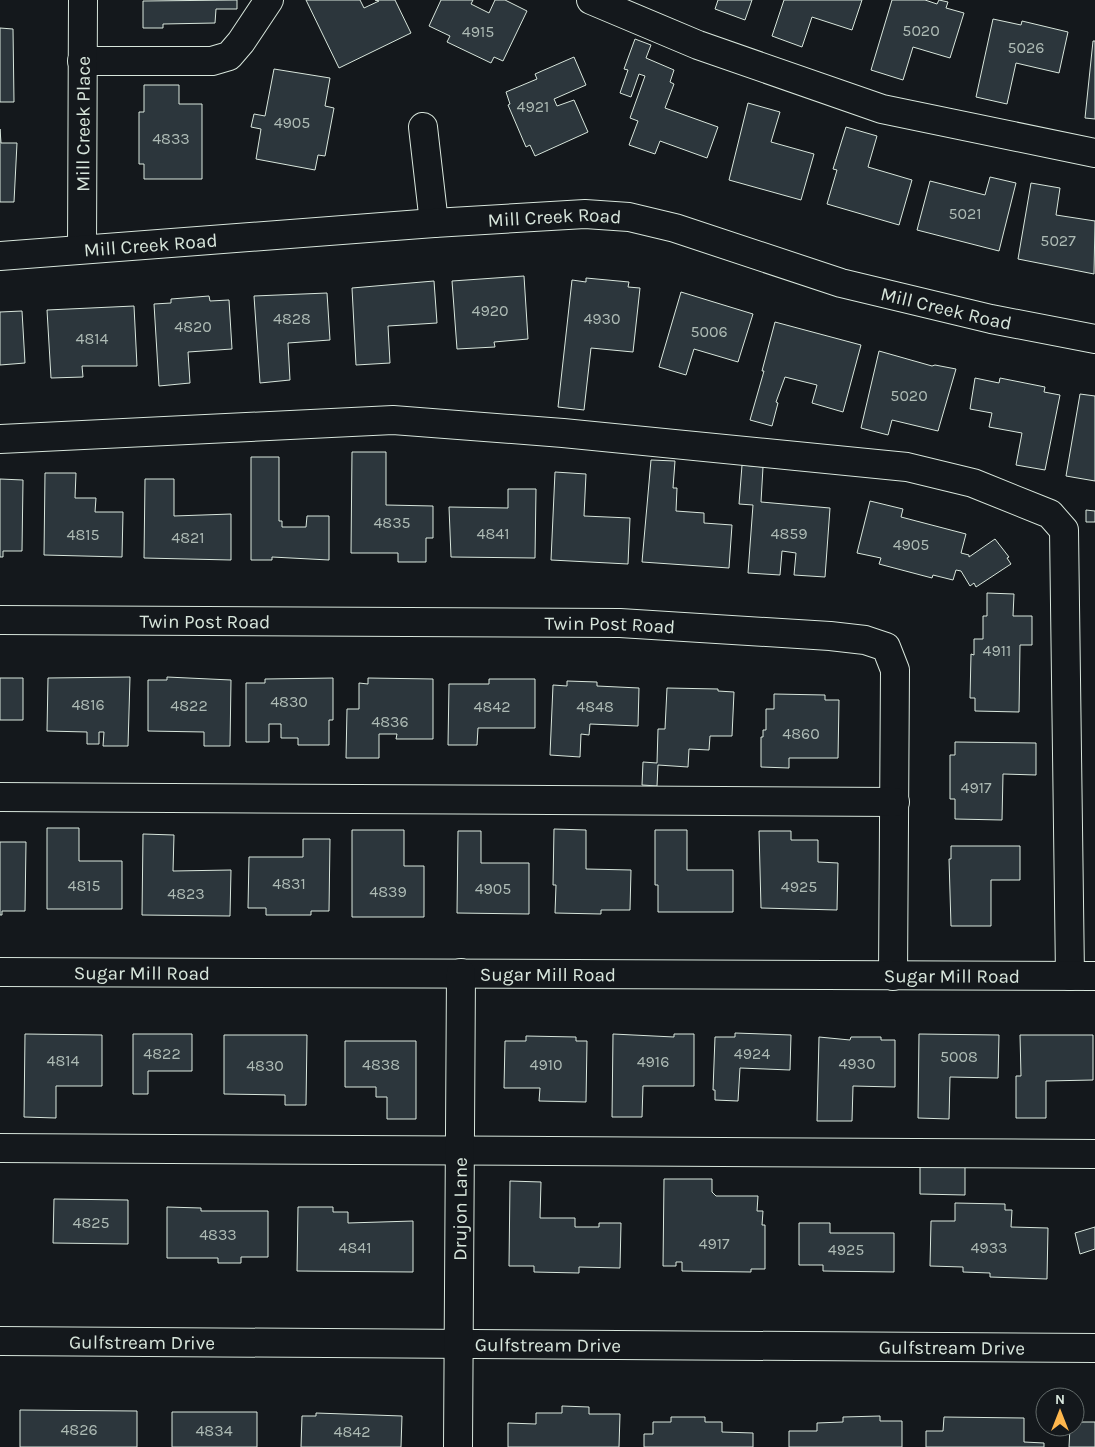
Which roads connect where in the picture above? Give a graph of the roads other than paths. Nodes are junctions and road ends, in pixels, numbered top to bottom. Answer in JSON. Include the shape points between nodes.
{"nodes":[{"id":1,"x":83,"y":0,"type":"edge"},
{"id":2,"x":269,"y":0,"type":"edge"},
{"id":3,"x":590,"y":0,"type":"edge"},
{"id":4,"x":82,"y":61,"type":"junction"},
{"id":5,"x":423,"y":127,"type":"dead end"},
{"id":6,"x":1095,"y":153,"type":"edge"},
{"id":7,"x":434,"y":223,"type":"junction"},
{"id":8,"x":82,"y":249,"type":"junction"},
{"id":9,"x":0,"y":256,"type":"edge"},
{"id":10,"x":1095,"y":339,"type":"edge"},
{"id":11,"x":0,"y":439,"type":"edge"},
{"id":12,"x":0,"y":620,"type":"edge"},
{"id":13,"x":0,"y":797,"type":"edge"},
{"id":14,"x":895,"y":802,"type":"junction"},
{"id":15,"x":0,"y":972,"type":"edge"},
{"id":16,"x":461,"y":973,"type":"junction"},
{"id":17,"x":893,"y":976,"type":"junction"},
{"id":18,"x":1083,"y":976,"type":"edge"},
{"id":19,"x":0,"y":1148,"type":"edge"},
{"id":20,"x":461,"y":1150,"type":"junction"},
{"id":21,"x":1095,"y":1154,"type":"edge"},
{"id":22,"x":0,"y":1341,"type":"edge"},
{"id":23,"x":458,"y":1344,"type":"junction"},
{"id":24,"x":1095,"y":1348,"type":"edge"},
{"id":25,"x":458,"y":1447,"type":"edge"}],
"edges":[{"from":1,"to":4,"type":"street","name":"Mill Creek Place"},
{"from":2,"to":4,"type":"street","via":[[229,56],[212,61]]},
{"from":3,"to":6,"type":"street","via":[[698,45],[882,109]]},
{"from":4,"to":8,"type":"street","name":"Mill Creek Place"},
{"from":5,"to":7,"type":"street"},
{"from":7,"to":8,"type":"street","name":"Mill Creek Road"},
{"from":7,"to":10,"type":"street","name":"Mill Creek Road","via":[[585,214],[629,218],[675,228],[841,283],[991,319]]},
{"from":8,"to":9,"type":"street","name":"Mill Creek Road"},
{"from":11,"to":18,"type":"street","via":[[402,421],[563,433],[907,467],[973,483],[1050,514],[1064,530]]},
{"from":12,"to":14,"type":"street","name":"Twin Post Road","via":[[620,622],[864,640],[886,647],[895,670]]},
{"from":13,"to":14,"type":"street"},
{"from":14,"to":17,"type":"street","name":"Twin Post Road"},
{"from":15,"to":16,"type":"street","name":"Sugar Mill Road"},
{"from":16,"to":17,"type":"street","name":"Sugar Mill Road"},
{"from":16,"to":20,"type":"street","name":"Drujon Lane"},
{"from":17,"to":18,"type":"street","name":"Sugar Mill Road"},
{"from":19,"to":20,"type":"street"},
{"from":20,"to":21,"type":"street"},
{"from":20,"to":23,"type":"street","name":"Drujon Lane"},
{"from":22,"to":23,"type":"street","name":"Gulfstream Drive"},
{"from":23,"to":24,"type":"street","name":"Gulfstream Drive"},
{"from":23,"to":25,"type":"street","name":"Drujon Lane"}]}
